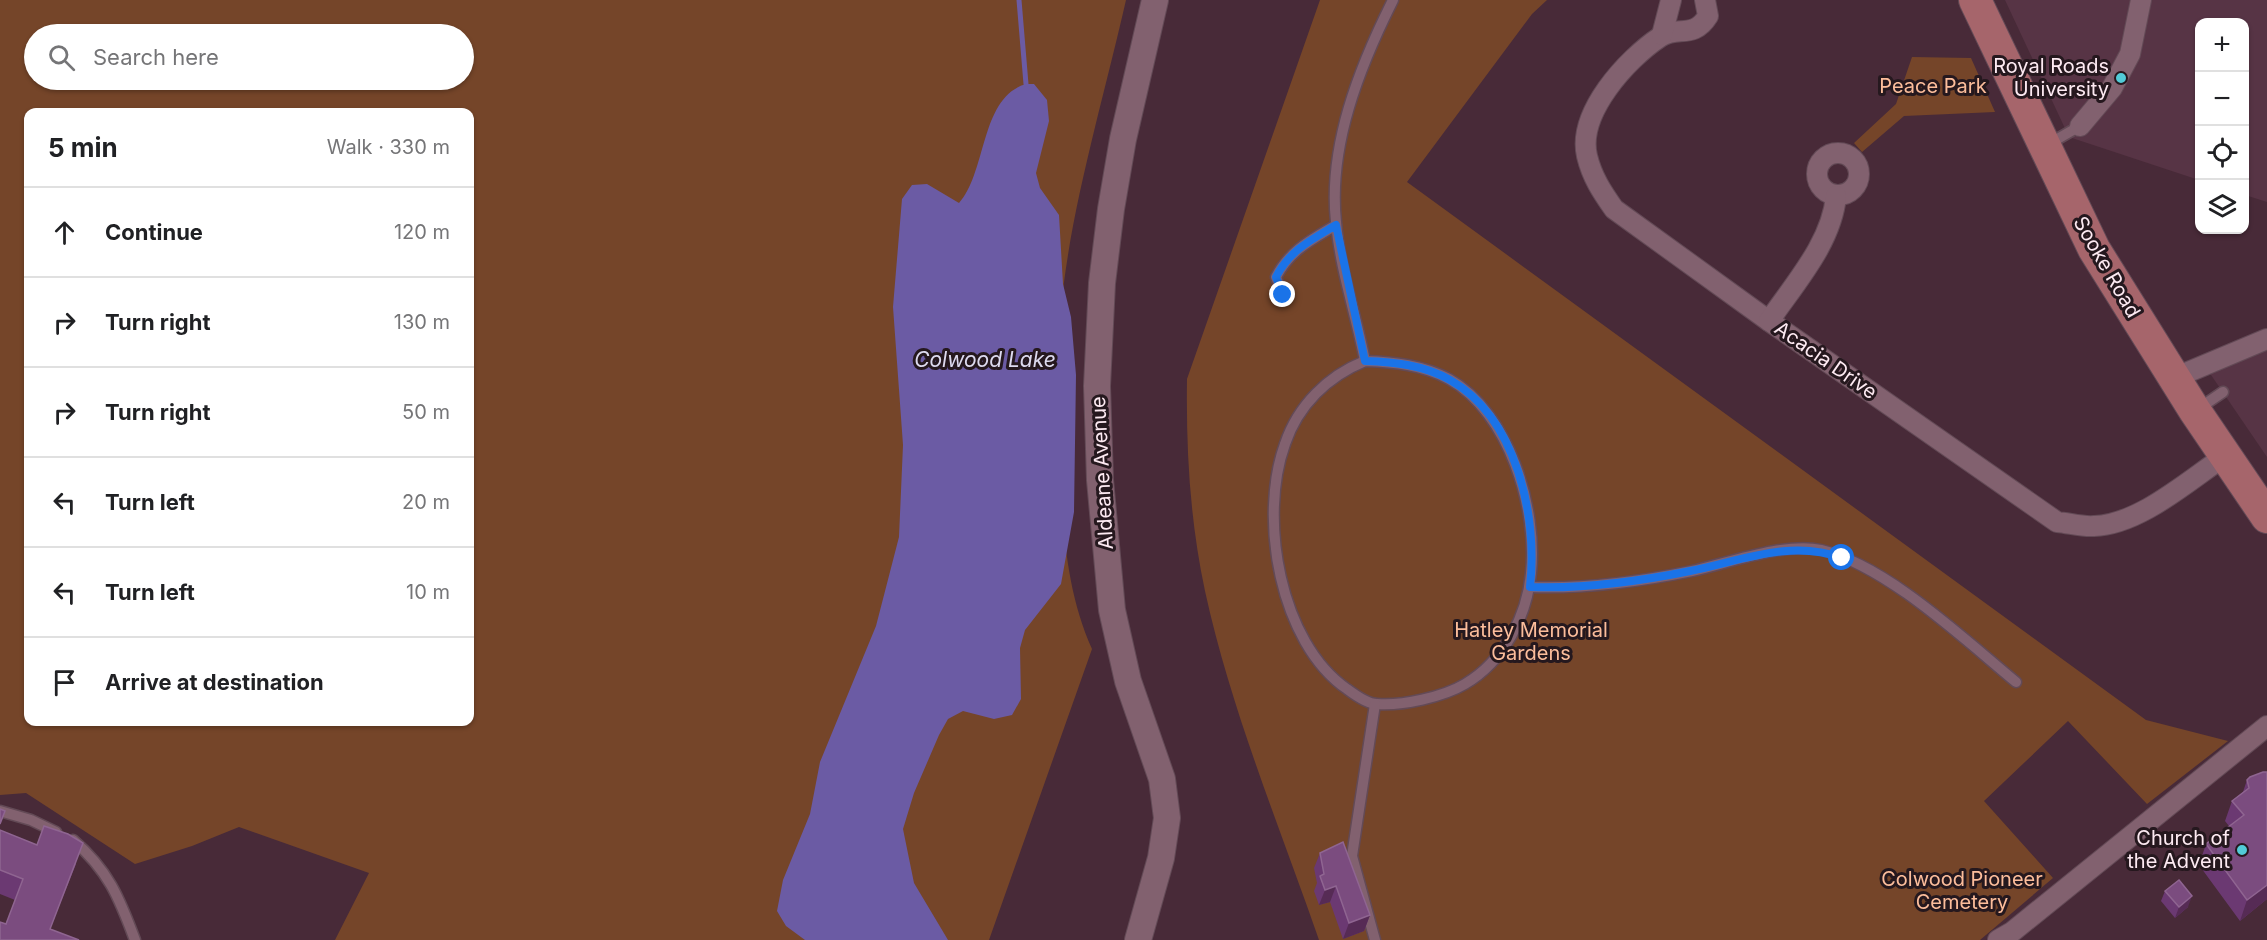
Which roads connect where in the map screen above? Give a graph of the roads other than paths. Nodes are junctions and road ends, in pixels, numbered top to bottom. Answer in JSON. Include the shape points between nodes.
{"nodes":[{"id":1,"x":1155,"y":0,"type":"edge"},
{"id":2,"x":1393,"y":0,"type":"edge"},
{"id":3,"x":1671,"y":0,"type":"edge"},
{"id":4,"x":1705,"y":0,"type":"edge"},
{"id":5,"x":1975,"y":0,"type":"edge"},
{"id":6,"x":2141,"y":0,"type":"edge"},
{"id":7,"x":1662,"y":35,"type":"junction"},
{"id":8,"x":2080,"y":126,"type":"joint"},
{"id":9,"x":2043,"y":147,"type":"junction"},
{"id":10,"x":1836,"y":196,"type":"dead end"},
{"id":11,"x":1336,"y":225,"type":"junction"},
{"id":12,"x":1283,"y":295,"type":"dead end"},
{"id":13,"x":1770,"y":321,"type":"junction"},
{"id":14,"x":2267,"y":339,"type":"edge"},
{"id":15,"x":1365,"y":361,"type":"junction"},
{"id":16,"x":2174,"y":378,"type":"junction"},
{"id":17,"x":2223,"y":392,"type":"dead end"},
{"id":18,"x":2195,"y":411,"type":"junction"},
{"id":19,"x":2225,"y":456,"type":"junction"},
{"id":20,"x":2267,"y":518,"type":"edge"},
{"id":21,"x":1530,"y":587,"type":"junction"},
{"id":22,"x":2016,"y":682,"type":"dead end"},
{"id":23,"x":1375,"y":705,"type":"junction"},
{"id":24,"x":2267,"y":726,"type":"edge"},
{"id":25,"x":0,"y":811,"type":"edge"},
{"id":26,"x":2010,"y":938,"type":"edge"},
{"id":27,"x":135,"y":940,"type":"edge"},
{"id":28,"x":1138,"y":940,"type":"edge"},
{"id":29,"x":1375,"y":940,"type":"edge"}],
"edges":[{"from":1,"to":28,"type":"street","name":"Aldeane Avenue","via":[[1111,210],[1101,283],[1097,386],[1100,480],[1112,610],[1128,681],[1162,779],[1167,818],[1161,858]]},
{"from":2,"to":11,"type":"lane","via":[[1351,100],[1335,177]]},
{"from":3,"to":7,"type":"street"},
{"from":4,"to":7,"type":"street","via":[[1708,16],[1702,25],[1690,32]]},
{"from":5,"to":9,"type":"main road","name":"Sooke Road"},
{"from":6,"to":8,"type":"street","via":[[2130,54],[2112,88]]},
{"from":7,"to":13,"type":"street","name":"Acacia Drive","via":[[1602,95],[1589,123],[1586,154],[1596,184],[1614,209]]},
{"from":8,"to":9,"type":"lane"},
{"from":9,"to":16,"type":"main road","name":"Sooke Road","via":[[2094,249]]},
{"from":10,"to":13,"type":"street","via":[[1835,216],[1820,246]]},
{"from":11,"to":12,"type":"lane","via":[[1285,260],[1276,277]]},
{"from":11,"to":15,"type":"lane"},
{"from":13,"to":19,"type":"street","name":"Acacia Drive","via":[[2057,522],[2094,526],[2122,522],[2151,507]]},
{"from":14,"to":16,"type":"street"},
{"from":15,"to":21,"type":"lane","via":[[1392,362],[1433,372],[1451,380],[1482,407],[1508,449],[1528,505],[1533,559]]},
{"from":15,"to":23,"type":"lane","via":[[1329,380],[1292,426],[1278,468],[1275,526],[1283,585],[1300,635],[1331,678]]},
{"from":16,"to":18,"type":"main road","name":"Sooke Road"},
{"from":17,"to":18,"type":"lane"},
{"from":18,"to":19,"type":"main road","name":"Sooke Road"},
{"from":19,"to":20,"type":"main road","name":"Sooke Road"},
{"from":21,"to":22,"type":"lane","via":[[1600,586],[1785,550],[1821,550],[1871,572],[1906,594]]},
{"from":21,"to":23,"type":"lane","via":[[1524,610],[1503,649],[1470,681],[1431,698]]},
{"from":23,"to":29,"type":"lane","via":[[1352,856]]},
{"from":24,"to":26,"type":"street"},
{"from":25,"to":27,"type":"lane","via":[[31,820],[71,839],[95,860],[121,901]]}]}
